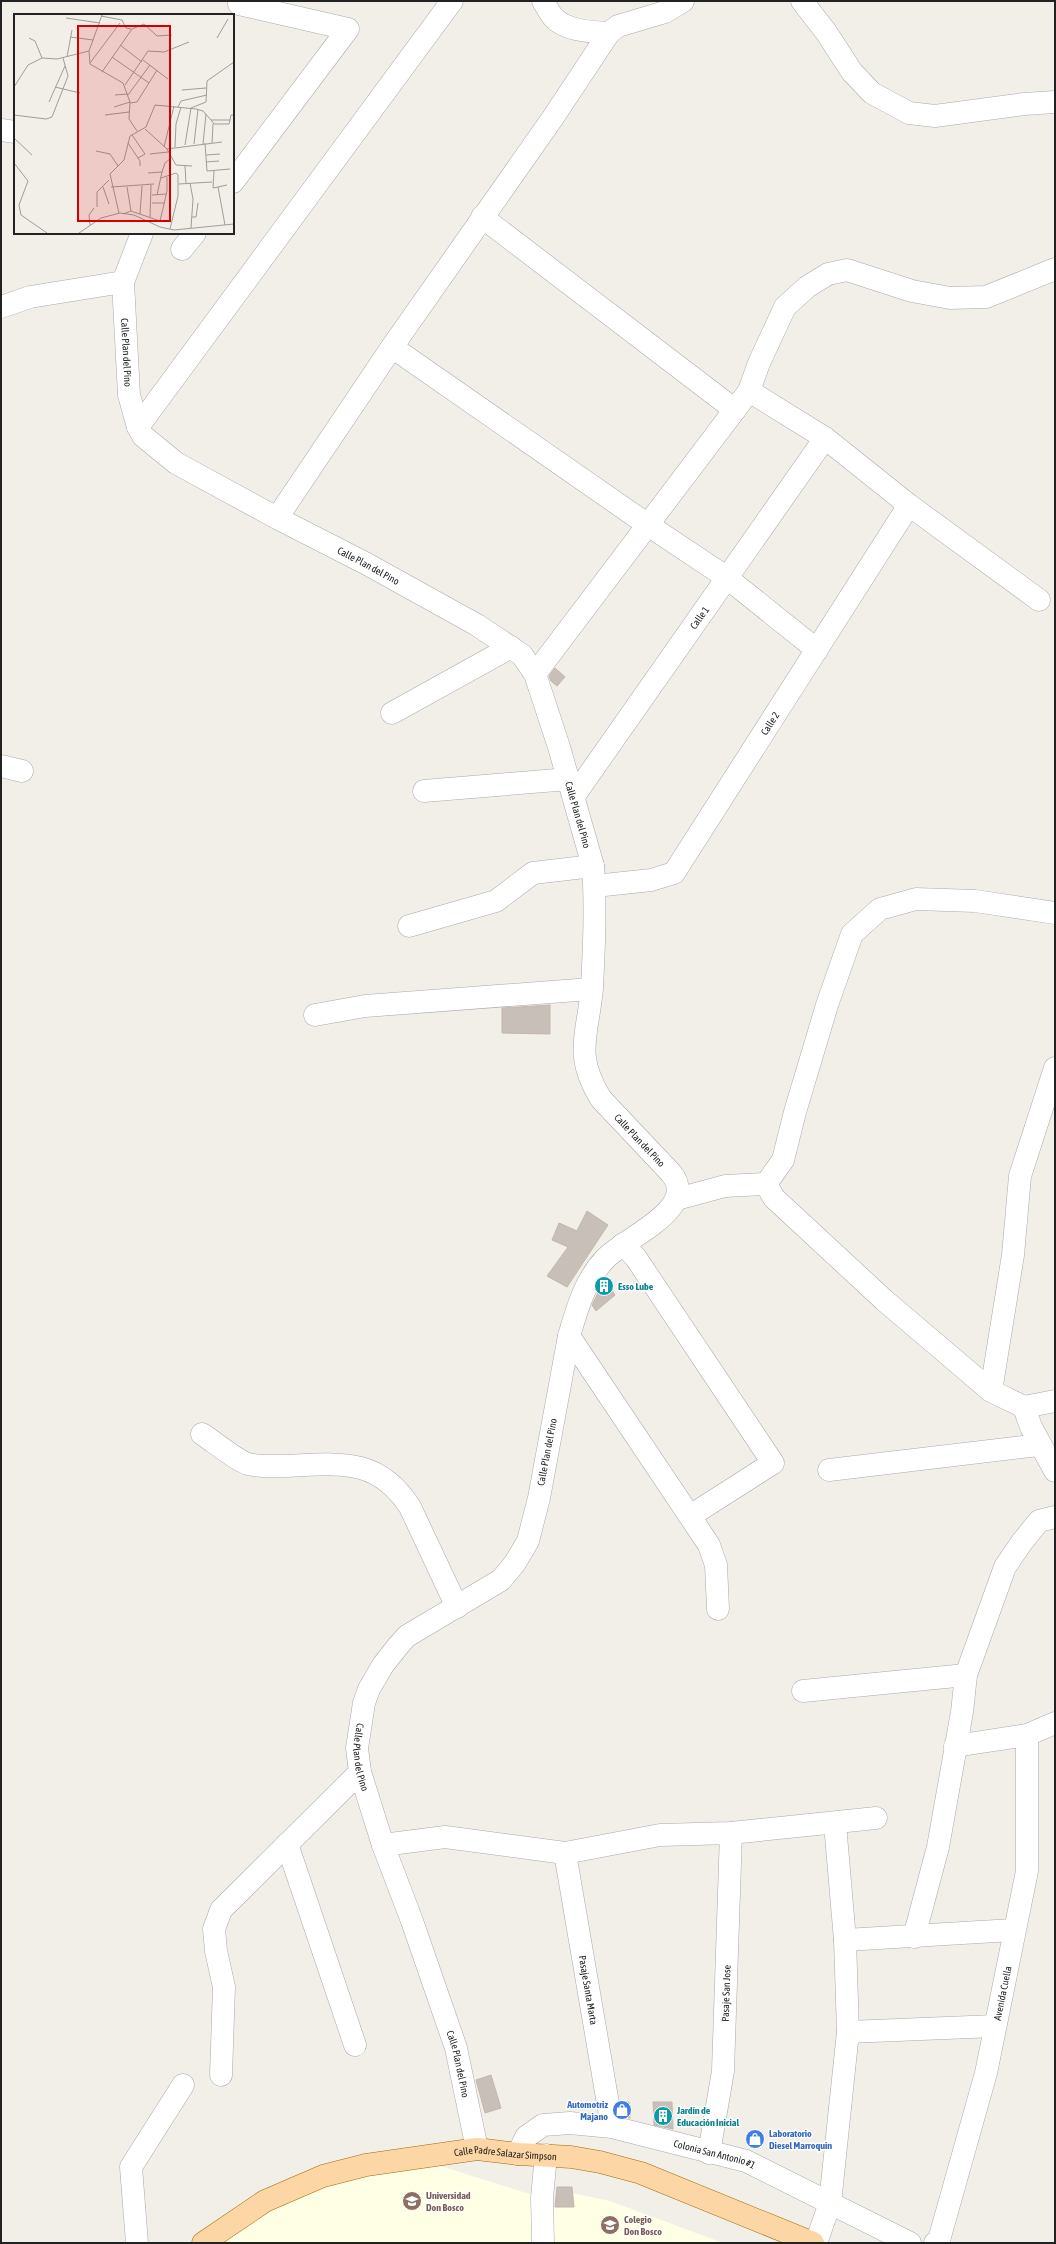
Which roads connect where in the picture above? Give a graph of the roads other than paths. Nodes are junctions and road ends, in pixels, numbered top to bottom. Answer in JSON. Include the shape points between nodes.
{"nodes":[{"id":1,"x":452,"y":1,"type":"edge"},
{"id":2,"x":543,"y":1,"type":"edge"},
{"id":3,"x":682,"y":1,"type":"edge"},
{"id":4,"x":802,"y":1,"type":"edge"},
{"id":5,"x":237,"y":8,"type":"edge"},
{"id":6,"x":609,"y":33,"type":"junction"},
{"id":7,"x":1055,"y":102,"type":"edge"},
{"id":8,"x":1,"y":130,"type":"edge"},
{"id":9,"x":14,"y":132,"type":"edge"},
{"id":10,"x":234,"y":181,"type":"edge"},
{"id":11,"x":482,"y":217,"type":"junction"},
{"id":12,"x":142,"y":234,"type":"edge"},
{"id":13,"x":1055,"y":269,"type":"edge"},
{"id":14,"x":123,"y":282,"type":"junction"},
{"id":15,"x":1,"y":307,"type":"edge"},
{"id":16,"x":392,"y":347,"type":"junction"},
{"id":17,"x":749,"y":391,"type":"junction"},
{"id":18,"x":735,"y":410,"type":"junction"},
{"id":19,"x":138,"y":427,"type":"junction"},
{"id":20,"x":824,"y":438,"type":"junction"},
{"id":21,"x":909,"y":506,"type":"junction"},
{"id":22,"x":277,"y":518,"type":"junction"},
{"id":23,"x":648,"y":525,"type":"junction"},
{"id":24,"x":726,"y":577,"type":"junction"},
{"id":25,"x":1039,"y":600,"type":"dead end"},
{"id":26,"x":511,"y":647,"type":"junction"},
{"id":27,"x":817,"y":650,"type":"junction"},
{"id":28,"x":535,"y":674,"type":"junction"},
{"id":29,"x":392,"y":713,"type":"dead end"},
{"id":30,"x":571,"y":787,"type":"junction"},
{"id":31,"x":424,"y":791,"type":"dead end"},
{"id":32,"x":594,"y":876,"type":"junction"},
{"id":33,"x":1055,"y":913,"type":"edge"},
{"id":34,"x":409,"y":926,"type":"dead end"},
{"id":35,"x":592,"y":989,"type":"junction"},
{"id":36,"x":315,"y":1015,"type":"dead end"},
{"id":37,"x":1055,"y":1068,"type":"edge"},
{"id":38,"x":766,"y":1184,"type":"junction"},
{"id":39,"x":677,"y":1199,"type":"junction"},
{"id":40,"x":623,"y":1244,"type":"junction"},
{"id":41,"x":569,"y":1336,"type":"junction"},
{"id":42,"x":991,"y":1391,"type":"junction"},
{"id":43,"x":1055,"y":1401,"type":"edge"},
{"id":44,"x":1024,"y":1407,"type":"junction"},
{"id":45,"x":202,"y":1434,"type":"dead end"},
{"id":46,"x":1040,"y":1445,"type":"junction"},
{"id":47,"x":829,"y":1470,"type":"dead end"},
{"id":48,"x":1055,"y":1471,"type":"edge"},
{"id":49,"x":690,"y":1516,"type":"junction"},
{"id":50,"x":1055,"y":1517,"type":"edge"},
{"id":51,"x":457,"y":1607,"type":"junction"},
{"id":52,"x":718,"y":1609,"type":"dead end"},
{"id":53,"x":966,"y":1675,"type":"junction"},
{"id":54,"x":803,"y":1691,"type":"dead end"},
{"id":55,"x":1055,"y":1723,"type":"edge"},
{"id":56,"x":1027,"y":1735,"type":"junction"},
{"id":57,"x":955,"y":1746,"type":"junction"},
{"id":58,"x":360,"y":1772,"type":"junction"},
{"id":59,"x":876,"y":1818,"type":"dead end"},
{"id":60,"x":835,"y":1824,"type":"junction"},
{"id":61,"x":731,"y":1834,"type":"junction"},
{"id":62,"x":287,"y":1844,"type":"junction"},
{"id":63,"x":382,"y":1845,"type":"junction"},
{"id":64,"x":565,"y":1852,"type":"junction"},
{"id":65,"x":1014,"y":1930,"type":"junction"},
{"id":66,"x":914,"y":1937,"type":"junction"},
{"id":67,"x":845,"y":1940,"type":"junction"},
{"id":68,"x":995,"y":2026,"type":"junction"},
{"id":69,"x":848,"y":2032,"type":"junction"},
{"id":70,"x":355,"y":2045,"type":"dead end"},
{"id":71,"x":221,"y":2075,"type":"dead end"},
{"id":72,"x":183,"y":2085,"type":"dead end"},
{"id":73,"x":612,"y":2127,"type":"junction"},
{"id":74,"x":477,"y":2149,"type":"junction"},
{"id":75,"x":709,"y":2153,"type":"junction"},
{"id":76,"x":518,"y":2154,"type":"junction"},
{"id":77,"x":546,"y":2155,"type":"junction"},
{"id":78,"x":830,"y":2203,"type":"junction"},
{"id":79,"x":137,"y":2243,"type":"edge"},
{"id":80,"x":203,"y":2243,"type":"edge"},
{"id":81,"x":543,"y":2243,"type":"edge"},
{"id":82,"x":815,"y":2243,"type":"edge"},
{"id":83,"x":910,"y":2243,"type":"edge"},
{"id":84,"x":936,"y":2243,"type":"edge"}],
"edges":[{"from":1,"to":19,"type":"street"},
{"from":2,"to":6,"type":"street","via":[[554,18],[568,26]]},
{"from":3,"to":6,"type":"street","via":[[665,12],[625,23]]},
{"from":4,"to":7,"type":"street","via":[[852,72],[872,93],[909,113],[935,116]]},
{"from":5,"to":10,"type":"street","via":[[348,29]]},
{"from":6,"to":11,"type":"street"},
{"from":8,"to":9,"type":"street"},
{"from":11,"to":16,"type":"street"},
{"from":11,"to":18,"type":"street"},
{"from":12,"to":14,"type":"street","name":"Calle Plan del Pino"},
{"from":13,"to":17,"type":"street","via":[[986,297],[950,298],[912,291],[847,270],[828,274],[807,287],[785,307]]},
{"from":14,"to":15,"type":"street","via":[[30,296]]},
{"from":14,"to":19,"type":"street","name":"Calle Plan del Pino","via":[[129,395]]},
{"from":16,"to":22,"type":"street"},
{"from":16,"to":23,"type":"street"},
{"from":17,"to":18,"type":"street"},
{"from":17,"to":20,"type":"street"},
{"from":18,"to":23,"type":"street"},
{"from":19,"to":22,"type":"street","name":"Calle Plan del Pino","via":[[150,443],[176,463]]},
{"from":20,"to":21,"type":"street"},
{"from":20,"to":24,"type":"street","name":"Calle 1"},
{"from":21,"to":25,"type":"street"},
{"from":21,"to":27,"type":"street","name":"Calle 2"},
{"from":22,"to":26,"type":"street","name":"Calle Plan del Pino","via":[[477,624]]},
{"from":23,"to":24,"type":"street"},
{"from":23,"to":28,"type":"street"},
{"from":24,"to":27,"type":"street"},
{"from":24,"to":30,"type":"street","name":"Calle 1"},
{"from":26,"to":28,"type":"street","name":"Calle Plan del Pino","via":[[522,655]]},
{"from":26,"to":29,"type":"street"},
{"from":27,"to":32,"type":"street","name":"Calle 2","via":[[674,873],[651,880]]},
{"from":28,"to":30,"type":"street","name":"Calle Plan del Pino"},
{"from":30,"to":31,"type":"street"},
{"from":30,"to":32,"type":"street","name":"Calle Plan del Pino"},
{"from":32,"to":34,"type":"street","name":"Calle 2","via":[[533,873],[496,901]]},
{"from":32,"to":35,"type":"street","name":"Calle Plan del Pino"},
{"from":33,"to":38,"type":"street","via":[[975,901],[916,899],[880,909],[852,934],[827,1005],[783,1160]]},
{"from":35,"to":36,"type":"street","via":[[365,1006]]},
{"from":35,"to":39,"type":"street","name":"Calle Plan del Pino","via":[[584,1047],[585,1067],[592,1085],[600,1099],[640,1138],[678,1181],[680,1190]]},
{"from":37,"to":42,"type":"street","via":[[1020,1176],[1014,1255]]},
{"from":38,"to":39,"type":"street","via":[[725,1186]]},
{"from":38,"to":42,"type":"street","via":[[774,1198],[884,1300]]},
{"from":39,"to":40,"type":"street","name":"Calle Plan del Pino","via":[[669,1212]]},
{"from":40,"to":41,"type":"street","name":"Calle Plan del Pino","via":[[606,1259],[593,1276],[578,1306]]},
{"from":40,"to":49,"type":"street","via":[[636,1258],[773,1463]]},
{"from":41,"to":49,"type":"street"},
{"from":41,"to":51,"type":"street","name":"Calle Plan del Pino","via":[[539,1498],[528,1541],[501,1580]]},
{"from":42,"to":44,"type":"street"},
{"from":43,"to":44,"type":"street"},
{"from":44,"to":46,"type":"street"},
{"from":45,"to":51,"type":"street","via":[[248,1464],[347,1464],[369,1469],[401,1493],[410,1507]]},
{"from":46,"to":47,"type":"street"},
{"from":46,"to":48,"type":"street"},
{"from":49,"to":52,"type":"street","via":[[709,1545],[716,1565]]},
{"from":50,"to":53,"type":"street","via":[[1040,1521],[1005,1567]]},
{"from":51,"to":58,"type":"street","name":"Calle Plan del Pino","via":[[408,1636],[374,1678],[364,1703],[357,1748]]},
{"from":53,"to":54,"type":"street"},
{"from":53,"to":57,"type":"street"},
{"from":55,"to":56,"type":"street"},
{"from":56,"to":57,"type":"street"},
{"from":56,"to":65,"type":"street","name":"Avenida Cuella","via":[[1027,1871]]},
{"from":57,"to":66,"type":"street","via":[[938,1847]]},
{"from":58,"to":62,"type":"street"},
{"from":58,"to":63,"type":"street","name":"Calle Plan del Pino"},
{"from":59,"to":60,"type":"street"},
{"from":60,"to":61,"type":"street"},
{"from":60,"to":67,"type":"street"},
{"from":61,"to":64,"type":"street","via":[[660,1835]]},
{"from":61,"to":75,"type":"street","name":"Pasaje San Jose","via":[[723,2071]]},
{"from":62,"to":70,"type":"street"},
{"from":62,"to":71,"type":"street","via":[[221,1910],[214,1929],[224,1987]]},
{"from":63,"to":64,"type":"street","via":[[445,1837]]},
{"from":63,"to":74,"type":"street","name":"Calle Plan del Pino","via":[[412,1921],[456,2048]]},
{"from":64,"to":73,"type":"street","name":"Pasaje Santa Marta"},
{"from":65,"to":66,"type":"street"},
{"from":65,"to":68,"type":"street","name":"Avenida Cuella"},
{"from":66,"to":67,"type":"street"},
{"from":67,"to":69,"type":"street"},
{"from":68,"to":69,"type":"street"},
{"from":68,"to":84,"type":"street","name":"Avenida Cuella","via":[[986,2073],[939,2240]]},
{"from":69,"to":78,"type":"street"},
{"from":72,"to":79,"type":"street","via":[[131,2167]]},
{"from":73,"to":75,"type":"street","name":"Colonia San Antonio #1"},
{"from":73,"to":76,"type":"street","name":"Colonia San Antonio #1","via":[[570,2123],[543,2125],[526,2137]]},
{"from":74,"to":76,"type":"main road","name":"Calle Padre Salazar Simpson"},
{"from":74,"to":80,"type":"main road","name":"Calle Padre Salazar Simpson","via":[[366,2165],[323,2176],[264,2201]]},
{"from":75,"to":78,"type":"street","name":"Colonia San Antonio #1","via":[[746,2162]]},
{"from":76,"to":77,"type":"main road","name":"Calle Padre Salazar Simpson"},
{"from":77,"to":81,"type":"street","via":[[542,2198]]},
{"from":77,"to":82,"type":"main road","name":"Calle Padre Salazar Simpson","via":[[600,2162],[641,2173]]},
{"from":78,"to":82,"type":"street"},
{"from":78,"to":83,"type":"street","name":"Colonia San Antonio #1"}]}
